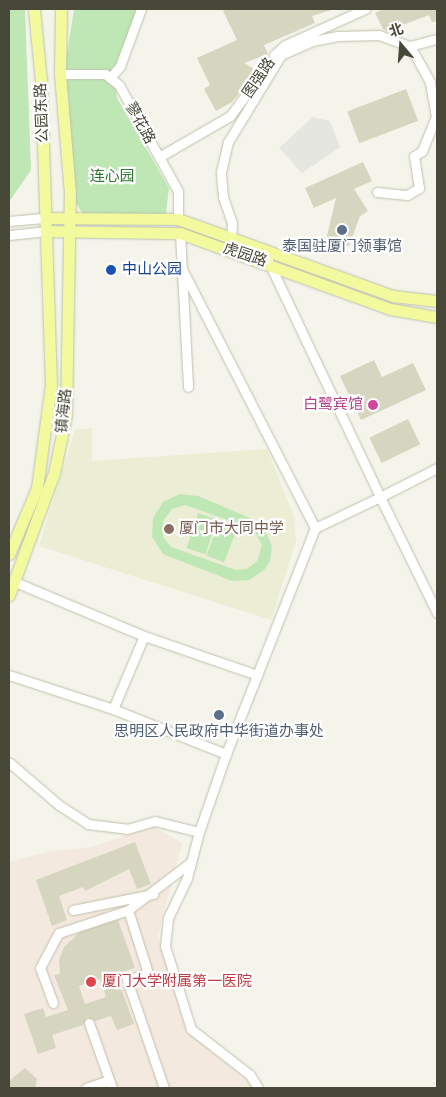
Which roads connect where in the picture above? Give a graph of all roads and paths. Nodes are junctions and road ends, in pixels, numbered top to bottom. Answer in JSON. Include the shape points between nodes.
{"nodes":[{"id":1,"x":34,"y":9,"type":"edge"},
{"id":2,"x":61,"y":9,"type":"edge"},
{"id":3,"x":141,"y":9,"type":"edge"},
{"id":4,"x":365,"y":9,"type":"edge"},
{"id":5,"x":437,"y":39,"type":"edge"},
{"id":6,"x":410,"y":46,"type":"junction"},
{"id":7,"x":60,"y":74,"type":"junction"},
{"id":8,"x":110,"y":78,"type":"junction"},
{"id":9,"x":159,"y":157,"type":"junction"},
{"id":10,"x":377,"y":192,"type":"dead end"},
{"id":11,"x":68,"y":217,"type":"junction"},
{"id":12,"x":46,"y":218,"type":"junction"},
{"id":13,"x":178,"y":219,"type":"junction"},
{"id":14,"x":9,"y":221,"type":"edge"},
{"id":15,"x":46,"y":230,"type":"junction"},
{"id":16,"x":68,"y":231,"type":"junction"},
{"id":17,"x":180,"y":233,"type":"junction"},
{"id":18,"x":9,"y":235,"type":"edge"},
{"id":19,"x":231,"y":238,"type":"junction"},
{"id":20,"x":262,"y":248,"type":"junction"},
{"id":21,"x":270,"y":264,"type":"junction"},
{"id":22,"x":182,"y":269,"type":"junction"},
{"id":23,"x":436,"y":297,"type":"edge"},
{"id":24,"x":432,"y":315,"type":"edge"},
{"id":25,"x":188,"y":387,"type":"dead end"},
{"id":26,"x":437,"y":468,"type":"edge"},
{"id":27,"x":380,"y":497,"type":"junction"},
{"id":28,"x":315,"y":528,"type":"junction"},
{"id":29,"x":9,"y":554,"type":"edge"},
{"id":30,"x":15,"y":582,"type":"junction"},
{"id":31,"x":9,"y":595,"type":"edge"},
{"id":32,"x":437,"y":613,"type":"edge"},
{"id":33,"x":144,"y":636,"type":"junction"},
{"id":34,"x":9,"y":675,"type":"edge"},
{"id":35,"x":257,"y":675,"type":"junction"},
{"id":36,"x":113,"y":709,"type":"junction"},
{"id":37,"x":226,"y":754,"type":"junction"},
{"id":38,"x":10,"y":763,"type":"dead end"},
{"id":39,"x":200,"y":832,"type":"junction"},
{"id":40,"x":192,"y":861,"type":"junction"},
{"id":41,"x":153,"y":894,"type":"junction"},
{"id":42,"x":73,"y":910,"type":"dead end"},
{"id":43,"x":128,"y":910,"type":"junction"},
{"id":44,"x":52,"y":1003,"type":"dead end"},
{"id":45,"x":89,"y":1023,"type":"dead end"},
{"id":46,"x":111,"y":1084,"type":"edge"},
{"id":47,"x":86,"y":1088,"type":"edge"},
{"id":48,"x":164,"y":1088,"type":"edge"},
{"id":49,"x":258,"y":1088,"type":"edge"}],
"edges":[{"from":1,"to":12,"type":"main road","name":"公园东路","via":[[41,81]]},
{"from":2,"to":7,"type":"main road","name":"公园东路"},
{"from":3,"to":8,"type":"street","via":[[120,66]]},
{"from":4,"to":9,"type":"street","name":"图强路","via":[[285,45],[273,56],[230,116]]},
{"from":5,"to":6,"type":"street"},
{"from":6,"to":10,"type":"street","via":[[430,82],[436,118],[422,150],[414,156],[419,188],[407,195]]},
{"from":6,"to":19,"type":"street","via":[[379,35],[338,36],[312,41],[281,55],[228,142],[221,172],[223,197],[232,223]]},
{"from":7,"to":8,"type":"street","via":[[105,74]]},
{"from":7,"to":11,"type":"main road","name":"公园东路","via":[[70,193]]},
{"from":8,"to":9,"type":"street","name":"蓼花路","via":[[119,85]]},
{"from":9,"to":13,"type":"street","name":"蓼花路","via":[[178,191]]},
{"from":11,"to":12,"type":"main road","name":"虎园路"},
{"from":11,"to":13,"type":"main road","name":"虎园路"},
{"from":11,"to":16,"type":"main road","name":"镇海路"},
{"from":12,"to":14,"type":"street"},
{"from":12,"to":15,"type":"main road","name":"镇海路"},
{"from":13,"to":19,"type":"main road","name":"虎园路"},
{"from":15,"to":16,"type":"main road","name":"虎园路"},
{"from":15,"to":18,"type":"street"},
{"from":15,"to":29,"type":"main road","name":"镇海路","via":[[51,385],[37,488]]},
{"from":16,"to":17,"type":"main road","name":"虎园路"},
{"from":16,"to":30,"type":"main road","name":"镇海路","via":[[70,319],[66,415],[54,473]]},
{"from":17,"to":21,"type":"main road","name":"虎园路"},
{"from":17,"to":22,"type":"street"},
{"from":19,"to":20,"type":"main road","name":"虎园路"},
{"from":20,"to":21,"type":"street"},
{"from":20,"to":23,"type":"main road","name":"虎园路","via":[[393,296]]},
{"from":21,"to":24,"type":"main road","name":"虎园路","via":[[390,308]]},
{"from":21,"to":27,"type":"street"},
{"from":22,"to":25,"type":"street"},
{"from":22,"to":28,"type":"street"},
{"from":23,"to":24,"type":"main road"},
{"from":26,"to":27,"type":"street"},
{"from":27,"to":28,"type":"street"},
{"from":27,"to":32,"type":"street"},
{"from":28,"to":35,"type":"street"},
{"from":30,"to":31,"type":"main road","name":"镇海路"},
{"from":30,"to":33,"type":"street"},
{"from":33,"to":35,"type":"street"},
{"from":33,"to":36,"type":"street"},
{"from":34,"to":36,"type":"street"},
{"from":35,"to":37,"type":"street"},
{"from":36,"to":37,"type":"street"},
{"from":37,"to":39,"type":"street"},
{"from":38,"to":39,"type":"street","via":[[59,805],[88,824],[128,829],[155,821]]},
{"from":39,"to":40,"type":"street"},
{"from":40,"to":41,"type":"street"},
{"from":40,"to":49,"type":"street","via":[[168,918],[165,946],[179,998],[191,1030],[250,1075]]},
{"from":41,"to":42,"type":"street"},
{"from":41,"to":43,"type":"street"},
{"from":43,"to":44,"type":"street","via":[[59,933],[40,968]]},
{"from":43,"to":48,"type":"street","via":[[148,973],[127,980]]},
{"from":45,"to":46,"type":"street"},
{"from":46,"to":47,"type":"street"}]}
